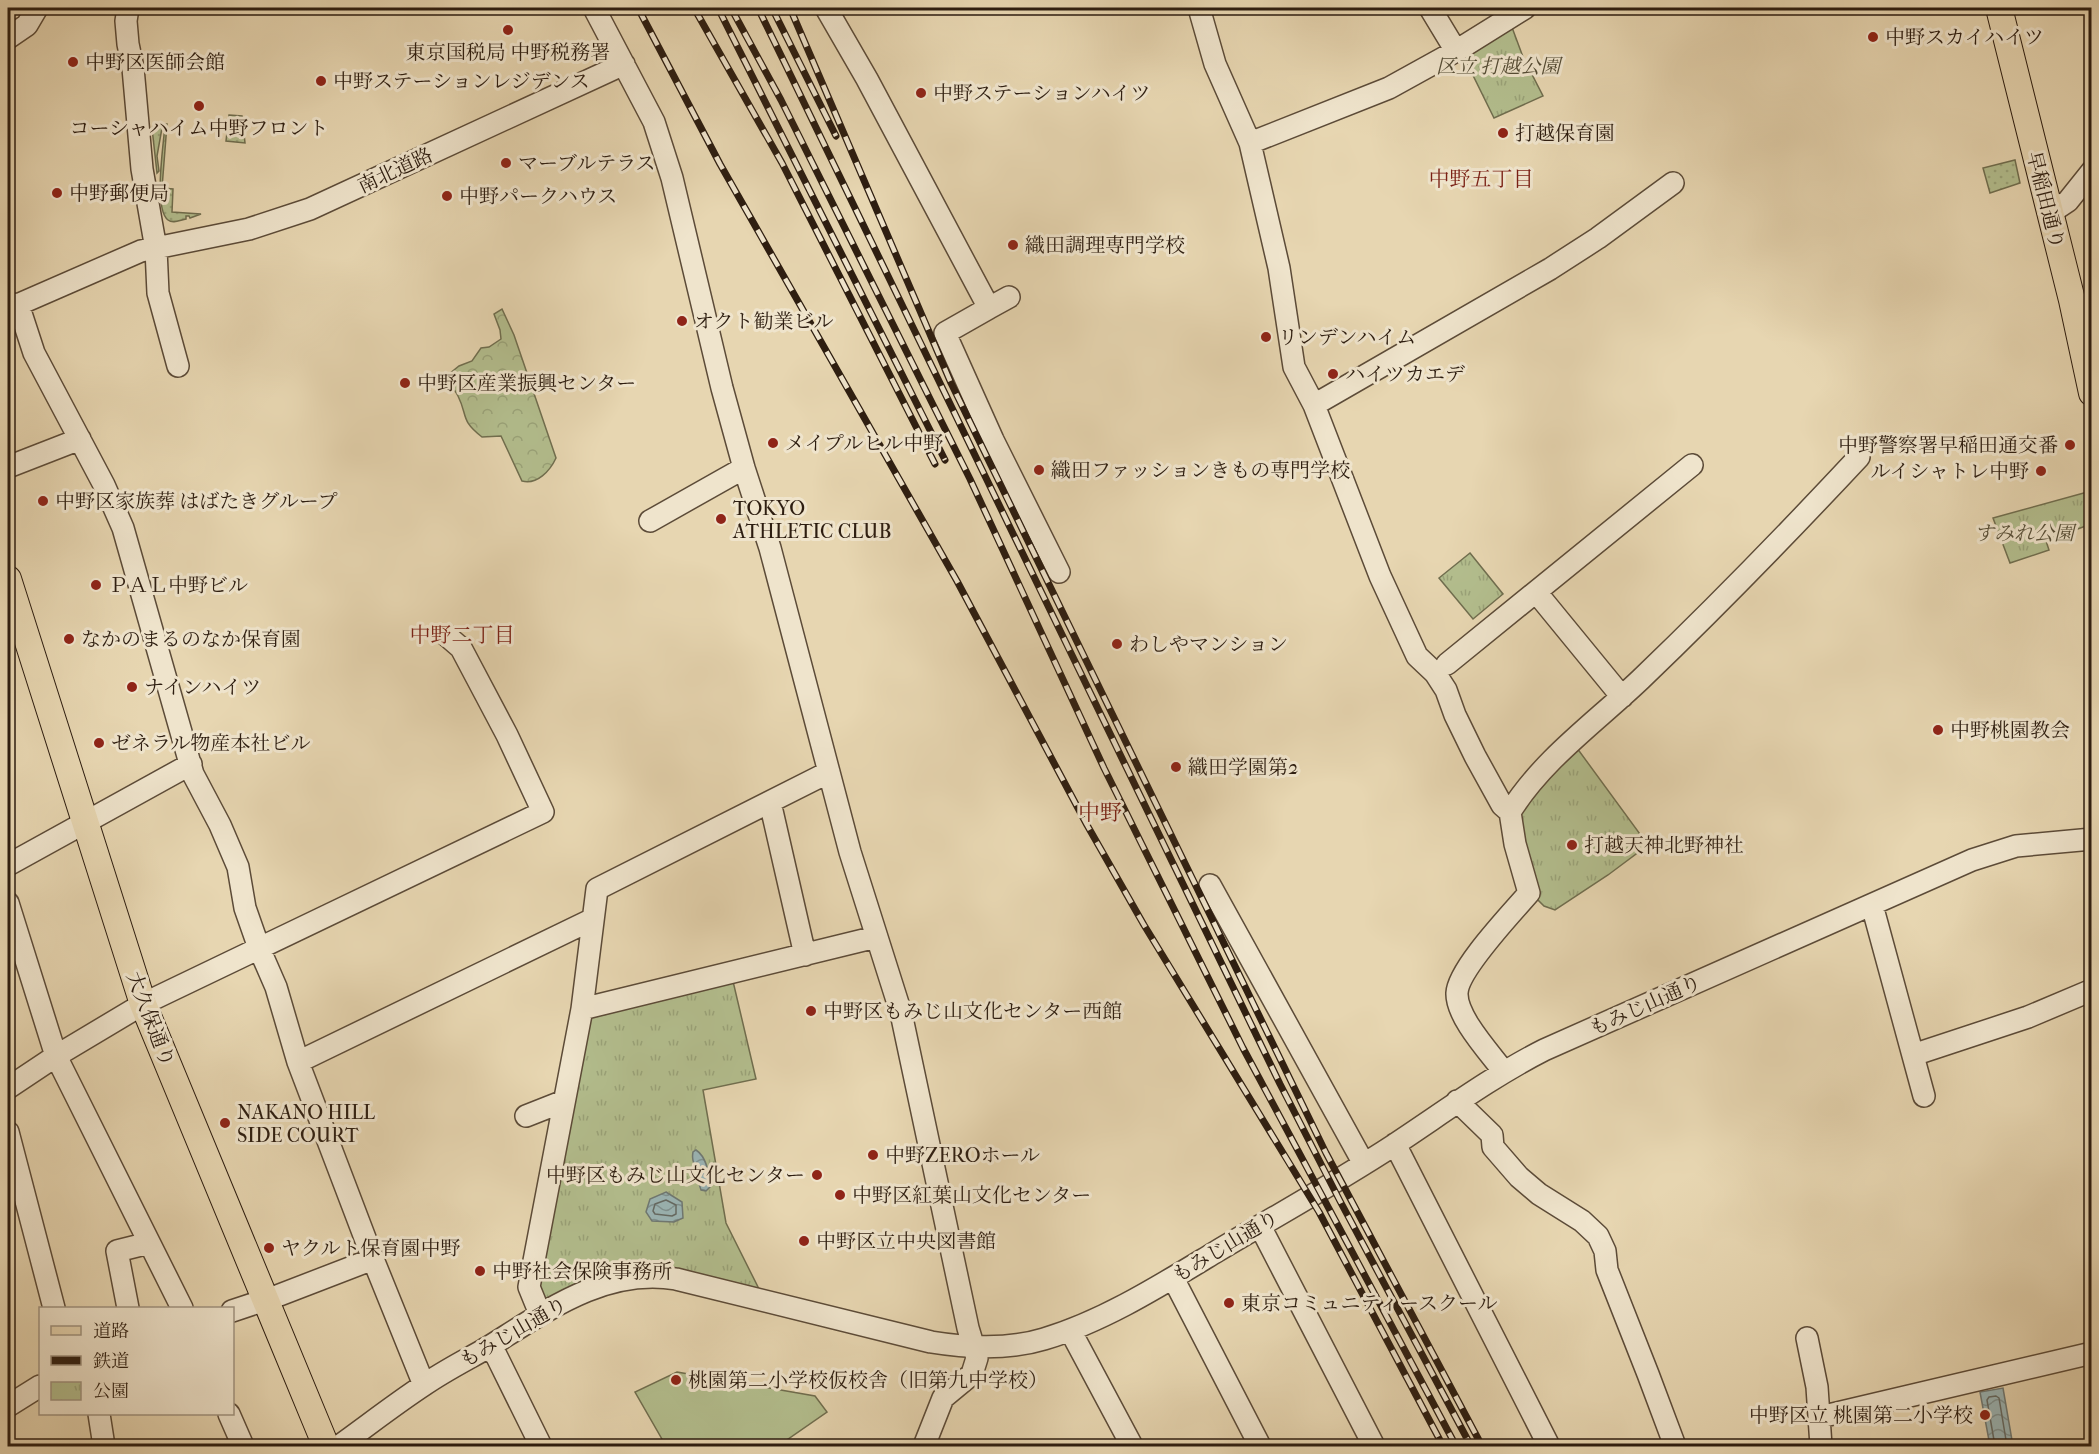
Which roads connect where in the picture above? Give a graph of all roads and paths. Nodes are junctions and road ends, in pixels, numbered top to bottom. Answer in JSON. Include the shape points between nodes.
{"nodes":[{"id":1,"x":37,"y":8,"type":"edge"},
{"id":2,"x":128,"y":8,"type":"edge"},
{"id":3,"x":594,"y":8,"type":"edge"},
{"id":4,"x":826,"y":8,"type":"edge"},
{"id":5,"x":1200,"y":8,"type":"edge"},
{"id":6,"x":1430,"y":8,"type":"edge"},
{"id":7,"x":1525,"y":8,"type":"edge"},
{"id":8,"x":1999,"y":8,"type":"edge"},
{"id":9,"x":8,"y":38,"type":"edge"},
{"id":10,"x":1456,"y":51,"type":"junction"},
{"id":11,"x":624,"y":64,"type":"junction"},
{"id":12,"x":1250,"y":143,"type":"junction"},
{"id":13,"x":2091,"y":171,"type":"edge"},
{"id":14,"x":1673,"y":183,"type":"dead end"},
{"id":15,"x":2050,"y":213,"type":"junction"},
{"id":16,"x":156,"y":249,"type":"junction"},
{"id":17,"x":1009,"y":297,"type":"dead end"},
{"id":18,"x":13,"y":307,"type":"edge"},
{"id":19,"x":989,"y":308,"type":"junction"},
{"id":20,"x":178,"y":366,"type":"dead end"},
{"id":21,"x":2089,"y":367,"type":"edge"},
{"id":22,"x":2091,"y":393,"type":"edge"},
{"id":23,"x":1314,"y":405,"type":"junction"},
{"id":24,"x":80,"y":440,"type":"junction"},
{"id":25,"x":1859,"y":457,"type":"dead end"},
{"id":26,"x":1692,"y":465,"type":"dead end"},
{"id":27,"x":8,"y":467,"type":"edge"},
{"id":28,"x":744,"y":468,"type":"junction"},
{"id":29,"x":650,"y":521,"type":"dead end"},
{"id":30,"x":1059,"y":572,"type":"dead end"},
{"id":31,"x":8,"y":579,"type":"edge"},
{"id":32,"x":1536,"y":592,"type":"junction"},
{"id":33,"x":446,"y":635,"type":"dead end"},
{"id":34,"x":1447,"y":663,"type":"dead end"},
{"id":35,"x":1622,"y":697,"type":"junction"},
{"id":36,"x":191,"y":765,"type":"junction"},
{"id":37,"x":829,"y":772,"type":"junction"},
{"id":38,"x":770,"y":802,"type":"junction"},
{"id":39,"x":1510,"y":812,"type":"junction"},
{"id":40,"x":86,"y":821,"type":"junction"},
{"id":41,"x":2091,"y":838,"type":"edge"},
{"id":42,"x":8,"y":865,"type":"edge"},
{"id":43,"x":1210,"y":885,"type":"dead end"},
{"id":44,"x":8,"y":903,"type":"edge"},
{"id":45,"x":1872,"y":905,"type":"junction"},
{"id":46,"x":594,"y":910,"type":"junction"},
{"id":47,"x":876,"y":937,"type":"junction"},
{"id":48,"x":259,"y":948,"type":"junction"},
{"id":49,"x":805,"y":955,"type":"junction"},
{"id":50,"x":2091,"y":990,"type":"edge"},
{"id":51,"x":143,"y":1004,"type":"junction"},
{"id":52,"x":582,"y":1009,"type":"junction"},
{"id":53,"x":1913,"y":1055,"type":"junction"},
{"id":54,"x":56,"y":1056,"type":"junction"},
{"id":55,"x":298,"y":1062,"type":"junction"},
{"id":56,"x":1503,"y":1071,"type":"junction"},
{"id":57,"x":8,"y":1088,"type":"edge"},
{"id":58,"x":1924,"y":1096,"type":"dead end"},
{"id":59,"x":564,"y":1101,"type":"junction"},
{"id":60,"x":1457,"y":1101,"type":"junction"},
{"id":61,"x":526,"y":1116,"type":"dead end"},
{"id":62,"x":8,"y":1132,"type":"edge"},
{"id":63,"x":1395,"y":1144,"type":"junction"},
{"id":64,"x":1364,"y":1164,"type":"junction"},
{"id":65,"x":16,"y":1194,"type":"edge"},
{"id":66,"x":1260,"y":1226,"type":"junction"},
{"id":67,"x":149,"y":1244,"type":"junction"},
{"id":68,"x":373,"y":1259,"type":"junction"},
{"id":69,"x":1173,"y":1278,"type":"junction"},
{"id":70,"x":264,"y":1300,"type":"junction"},
{"id":71,"x":54,"y":1307,"type":"edge"},
{"id":72,"x":128,"y":1307,"type":"edge"},
{"id":73,"x":181,"y":1307,"type":"edge"},
{"id":74,"x":234,"y":1310,"type":"edge"},
{"id":75,"x":540,"y":1314,"type":"junction"},
{"id":76,"x":1070,"y":1330,"type":"junction"},
{"id":77,"x":1807,"y":1338,"type":"dead end"},
{"id":78,"x":974,"y":1347,"type":"junction"},
{"id":79,"x":486,"y":1348,"type":"junction"},
{"id":80,"x":2091,"y":1353,"type":"edge"},
{"id":81,"x":424,"y":1385,"type":"junction"},
{"id":82,"x":39,"y":1387,"type":"edge"},
{"id":83,"x":8,"y":1406,"type":"edge"},
{"id":84,"x":99,"y":1415,"type":"edge"},
{"id":85,"x":230,"y":1415,"type":"edge"},
{"id":86,"x":1820,"y":1417,"type":"junction"},
{"id":87,"x":104,"y":1446,"type":"edge"},
{"id":88,"x":243,"y":1446,"type":"edge"},
{"id":89,"x":326,"y":1446,"type":"edge"},
{"id":90,"x":339,"y":1446,"type":"edge"},
{"id":91,"x":541,"y":1446,"type":"edge"},
{"id":92,"x":924,"y":1446,"type":"edge"},
{"id":93,"x":1132,"y":1446,"type":"edge"},
{"id":94,"x":1260,"y":1446,"type":"edge"},
{"id":95,"x":1374,"y":1446,"type":"edge"},
{"id":96,"x":1549,"y":1446,"type":"edge"},
{"id":97,"x":1675,"y":1446,"type":"edge"},
{"id":98,"x":1821,"y":1446,"type":"edge"}],
"edges":[{"from":1,"to":9,"type":"street","via":[[27,25]]},
{"from":2,"to":16,"type":"street","via":[[126,21],[142,169]]},
{"from":3,"to":11,"type":"street"},
{"from":4,"to":19,"type":"street"},
{"from":5,"to":12,"type":"street","via":[[1215,64]]},
{"from":6,"to":10,"type":"street"},
{"from":7,"to":10,"type":"street"},
{"from":8,"to":15,"type":"main road","name":"早稲田通り"},
{"from":10,"to":12,"type":"street","via":[[1389,87]]},
{"from":11,"to":16,"type":"street","name":"南北道路","via":[[310,209],[265,225]]},
{"from":11,"to":28,"type":"street","via":[[654,122],[672,178]]},
{"from":12,"to":23,"type":"street","via":[[1279,268],[1294,367]]},
{"from":13,"to":15,"type":"street","via":[[2068,201]]},
{"from":14,"to":23,"type":"street","via":[[1550,269]]},
{"from":15,"to":21,"type":"main road","name":"早稲田通り"},
{"from":16,"to":18,"type":"street","name":"南北道路","via":[[141,251]]},
{"from":16,"to":20,"type":"street","via":[[158,293]]},
{"from":17,"to":19,"type":"street"},
{"from":18,"to":24,"type":"street"},
{"from":19,"to":30,"type":"street","via":[[945,333]]},
{"from":21,"to":22,"type":"main road","name":"早稲田通り"},
{"from":23,"to":39,"type":"street","via":[[1380,576],[1417,656],[1446,690],[1475,756],[1502,805]]},
{"from":24,"to":27,"type":"street"},
{"from":24,"to":36,"type":"street","via":[[123,528]]},
{"from":25,"to":35,"type":"street","via":[[1769,554]]},
{"from":26,"to":32,"type":"street"},
{"from":28,"to":29,"type":"street"},
{"from":28,"to":37,"type":"street","via":[[770,549]]},
{"from":31,"to":40,"type":"main road","name":"大久保通り"},
{"from":32,"to":34,"type":"street"},
{"from":32,"to":35,"type":"street"},
{"from":33,"to":48,"type":"street","via":[[461,648],[543,812]]},
{"from":35,"to":39,"type":"street","via":[[1549,762]]},
{"from":36,"to":40,"type":"street"},
{"from":36,"to":48,"type":"street","via":[[238,867],[245,908]]},
{"from":37,"to":38,"type":"street"},
{"from":37,"to":47,"type":"street"},
{"from":38,"to":46,"type":"street","via":[[597,889]]},
{"from":38,"to":49,"type":"street"},
{"from":39,"to":56,"type":"street","via":[[1529,893],[1463,973],[1457,993],[1464,1018]]},
{"from":40,"to":42,"type":"street"},
{"from":40,"to":51,"type":"main road","name":"大久保通り"},
{"from":41,"to":45,"type":"street","name":"もみじ山通り","via":[[2016,846],[1972,860]]},
{"from":43,"to":64,"type":"street"},
{"from":44,"to":54,"type":"street"},
{"from":45,"to":53,"type":"street"},
{"from":45,"to":56,"type":"street","name":"もみじ山通り"},
{"from":46,"to":52,"type":"street"},
{"from":46,"to":55,"type":"street"},
{"from":47,"to":49,"type":"street"},
{"from":47,"to":78,"type":"street","via":[[901,1013]]},
{"from":48,"to":51,"type":"street"},
{"from":48,"to":55,"type":"street","via":[[276,987]]},
{"from":49,"to":52,"type":"street"},
{"from":50,"to":53,"type":"street","via":[[2028,1017]]},
{"from":51,"to":54,"type":"street"},
{"from":51,"to":70,"type":"main road","name":"大久保通り"},
{"from":52,"to":59,"type":"street"},
{"from":53,"to":58,"type":"street"},
{"from":54,"to":57,"type":"street"},
{"from":54,"to":67,"type":"street"},
{"from":55,"to":68,"type":"street"},
{"from":56,"to":60,"type":"street","name":"もみじ山通り"},
{"from":59,"to":61,"type":"street"},
{"from":59,"to":75,"type":"street","via":[[529,1287]]},
{"from":60,"to":63,"type":"street","name":"もみじ山通り"},
{"from":60,"to":97,"type":"street","via":[[1492,1135],[1494,1147],[1519,1177],[1598,1236],[1607,1270]]},
{"from":62,"to":65,"type":"street"},
{"from":63,"to":64,"type":"street","name":"もみじ山通り"},
{"from":63,"to":96,"type":"street"},
{"from":64,"to":66,"type":"street","name":"もみじ山通り"},
{"from":65,"to":71,"type":"street"},
{"from":66,"to":69,"type":"street","name":"もみじ山通り"},
{"from":66,"to":95,"type":"street"},
{"from":67,"to":72,"type":"street","via":[[117,1251]]},
{"from":67,"to":73,"type":"street"},
{"from":68,"to":70,"type":"street"},
{"from":68,"to":81,"type":"street"},
{"from":69,"to":76,"type":"street","name":"もみじ山通り"},
{"from":69,"to":94,"type":"street"},
{"from":70,"to":74,"type":"street"},
{"from":70,"to":89,"type":"main road","name":"大久保通り"},
{"from":75,"to":78,"type":"street","name":"もみじ山通り","via":[[590,1289],[654,1277],[931,1342]]},
{"from":75,"to":79,"type":"street","name":"もみじ山通り"},
{"from":76,"to":78,"type":"street","name":"もみじ山通り","via":[[1026,1343]]},
{"from":76,"to":93,"type":"street"},
{"from":77,"to":86,"type":"street"},
{"from":78,"to":92,"type":"street","via":[[977,1358],[972,1374],[943,1398]]},
{"from":79,"to":81,"type":"street","name":"もみじ山通り"},
{"from":79,"to":91,"type":"street","via":[[496,1355]]},
{"from":80,"to":86,"type":"street"},
{"from":81,"to":90,"type":"street","name":"もみじ山通り"},
{"from":82,"to":83,"type":"street"},
{"from":84,"to":87,"type":"street"},
{"from":85,"to":88,"type":"street"},
{"from":86,"to":98,"type":"street"}]}
